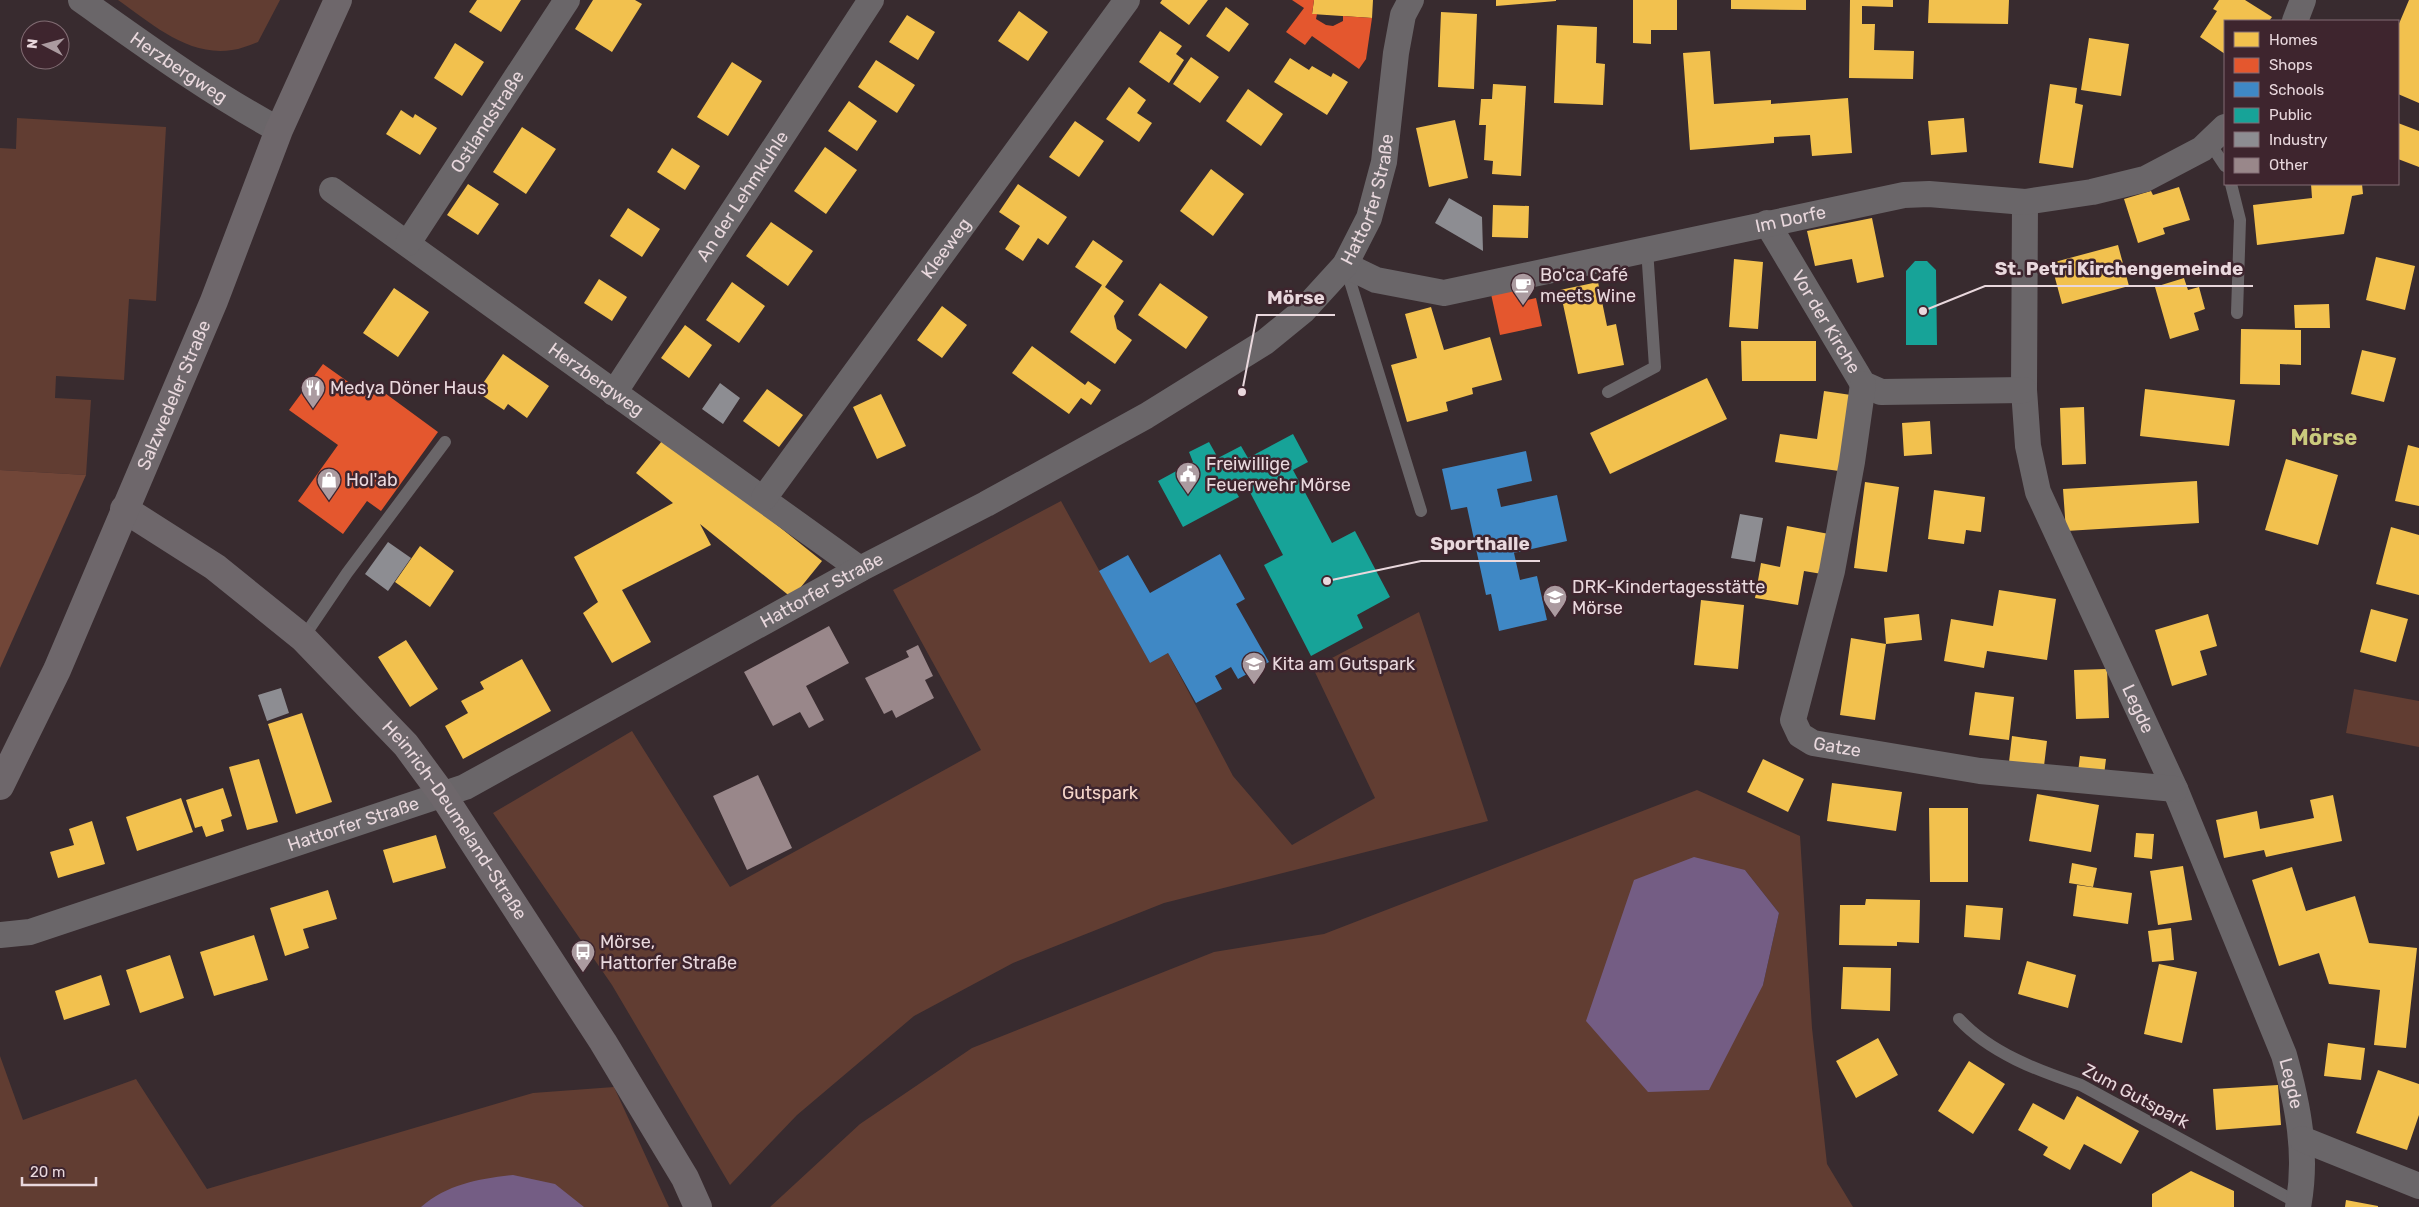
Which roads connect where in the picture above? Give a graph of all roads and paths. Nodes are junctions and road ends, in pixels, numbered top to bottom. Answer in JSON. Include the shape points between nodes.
{"nodes":[{"id":1,"x":81,"y":0,"type":"edge"},
{"id":2,"x":338,"y":0,"type":"edge"},
{"id":3,"x":567,"y":0,"type":"edge"},
{"id":4,"x":871,"y":0,"type":"edge"},
{"id":5,"x":1128,"y":0,"type":"edge"},
{"id":6,"x":1411,"y":0,"type":"edge"},
{"id":7,"x":2303,"y":0,"type":"edge"},
{"id":8,"x":2295,"y":20,"type":"edge"},
{"id":9,"x":279,"y":130,"type":"junction"},
{"id":10,"x":2217,"y":135,"type":"edge"},
{"id":11,"x":2224,"y":162,"type":"edge"},
{"id":12,"x":2231,"y":185,"type":"edge"},
{"id":13,"x":332,"y":190,"type":"dead end"},
{"id":14,"x":2025,"y":202,"type":"junction"},
{"id":15,"x":1767,"y":223,"type":"junction"},
{"id":16,"x":408,"y":244,"type":"junction"},
{"id":17,"x":1647,"y":249,"type":"junction"},
{"id":18,"x":1345,"y":265,"type":"junction"},
{"id":19,"x":2237,"y":313,"type":"dead end"},
{"id":20,"x":1863,"y":384,"type":"junction"},
{"id":21,"x":2024,"y":390,"type":"junction"},
{"id":22,"x":614,"y":392,"type":"junction"},
{"id":23,"x":1608,"y":392,"type":"dead end"},
{"id":24,"x":445,"y":442,"type":"dead end"},
{"id":25,"x":764,"y":498,"type":"junction"},
{"id":26,"x":124,"y":509,"type":"junction"},
{"id":27,"x":1421,"y":512,"type":"dead end"},
{"id":28,"x":860,"y":569,"type":"junction"},
{"id":29,"x":303,"y":638,"type":"junction"},
{"id":30,"x":0,"y":786,"type":"edge"},
{"id":31,"x":2175,"y":790,"type":"junction"},
{"id":32,"x":442,"y":794,"type":"junction"},
{"id":33,"x":0,"y":935,"type":"edge"},
{"id":34,"x":1959,"y":1020,"type":"dead end"},
{"id":35,"x":2302,"y":1139,"type":"junction"},
{"id":36,"x":2419,"y":1186,"type":"edge"},
{"id":37,"x":2298,"y":1205,"type":"edge"},
{"id":38,"x":698,"y":1207,"type":"edge"}],
"edges":[{"from":1,"to":9,"type":"street","name":"Herzbergweg","via":[[186,74]]},
{"from":2,"to":9,"type":"street","name":"Salzwedeler Straße"},
{"from":3,"to":16,"type":"street","name":"Ostlandstraße"},
{"from":4,"to":22,"type":"street","name":"An der Lehmkuhle"},
{"from":5,"to":25,"type":"street","name":"Kleeweg"},
{"from":6,"to":18,"type":"street","name":"Hattorfer Straße","via":[[1403,14],[1396,53],[1384,162],[1369,218]]},
{"from":7,"to":8,"type":"street"},
{"from":9,"to":26,"type":"street","name":"Salzwedeler Straße","via":[[214,301]]},
{"from":10,"to":11,"type":"lane"},
{"from":10,"to":14,"type":"street","name":"Im Dorfe","via":[[2202,150],[2145,179],[2092,192]]},
{"from":12,"to":19,"type":"lane","via":[[2240,220]]},
{"from":13,"to":16,"type":"street","name":"Herzbergweg"},
{"from":14,"to":15,"type":"street","name":"Im Dorfe","via":[[1904,195]]},
{"from":14,"to":21,"type":"street","name":"Legde"},
{"from":15,"to":17,"type":"street","name":"Im Dorfe"},
{"from":15,"to":20,"type":"street","name":"Vor der Kirche"},
{"from":16,"to":22,"type":"street","name":"Herzbergweg"},
{"from":17,"to":18,"type":"street","name":"Im Dorfe","via":[[1444,293],[1376,280]]},
{"from":17,"to":23,"type":"lane","via":[[1655,367]]},
{"from":18,"to":27,"type":"lane"},
{"from":18,"to":28,"type":"street","name":"Hattorfer Straße","via":[[1304,311],[1225,369],[1146,416]]},
{"from":20,"to":21,"type":"street","name":"Vor der Kirche","via":[[1880,392]]},
{"from":20,"to":31,"type":"street","name":"Gatze","via":[[1832,571],[1793,720],[1800,735],[1813,743],[1980,771]]},
{"from":21,"to":31,"type":"street","name":"Legde","via":[[2028,446],[2038,492]]},
{"from":22,"to":25,"type":"street","name":"Herzbergweg"},
{"from":24,"to":29,"type":"lane","via":[[347,573]]},
{"from":25,"to":28,"type":"street","name":"Herzbergweg"},
{"from":26,"to":29,"type":"street","name":"Heinrich-Deumeland-Straße","via":[[215,567]]},
{"from":26,"to":30,"type":"street","name":"Salzwedeler Straße","via":[[57,670]]},
{"from":28,"to":32,"type":"street","name":"Hattorfer Straße","via":[[465,787]]},
{"from":29,"to":32,"type":"street","name":"Heinrich-Deumeland-Straße","via":[[406,745]]},
{"from":31,"to":35,"type":"street","name":"Legde","via":[[2284,1055],[2296,1098]]},
{"from":32,"to":33,"type":"street","name":"Hattorfer Straße","via":[[30,932]]},
{"from":32,"to":38,"type":"street","name":"Heinrich-Deumeland-Straße","via":[[604,1042]]},
{"from":34,"to":37,"type":"lane","name":"Zum Gutspark","via":[[1974,1036],[2043,1072],[2081,1085]]},
{"from":35,"to":36,"type":"street"},
{"from":35,"to":37,"type":"street","name":"Legde"}]}
